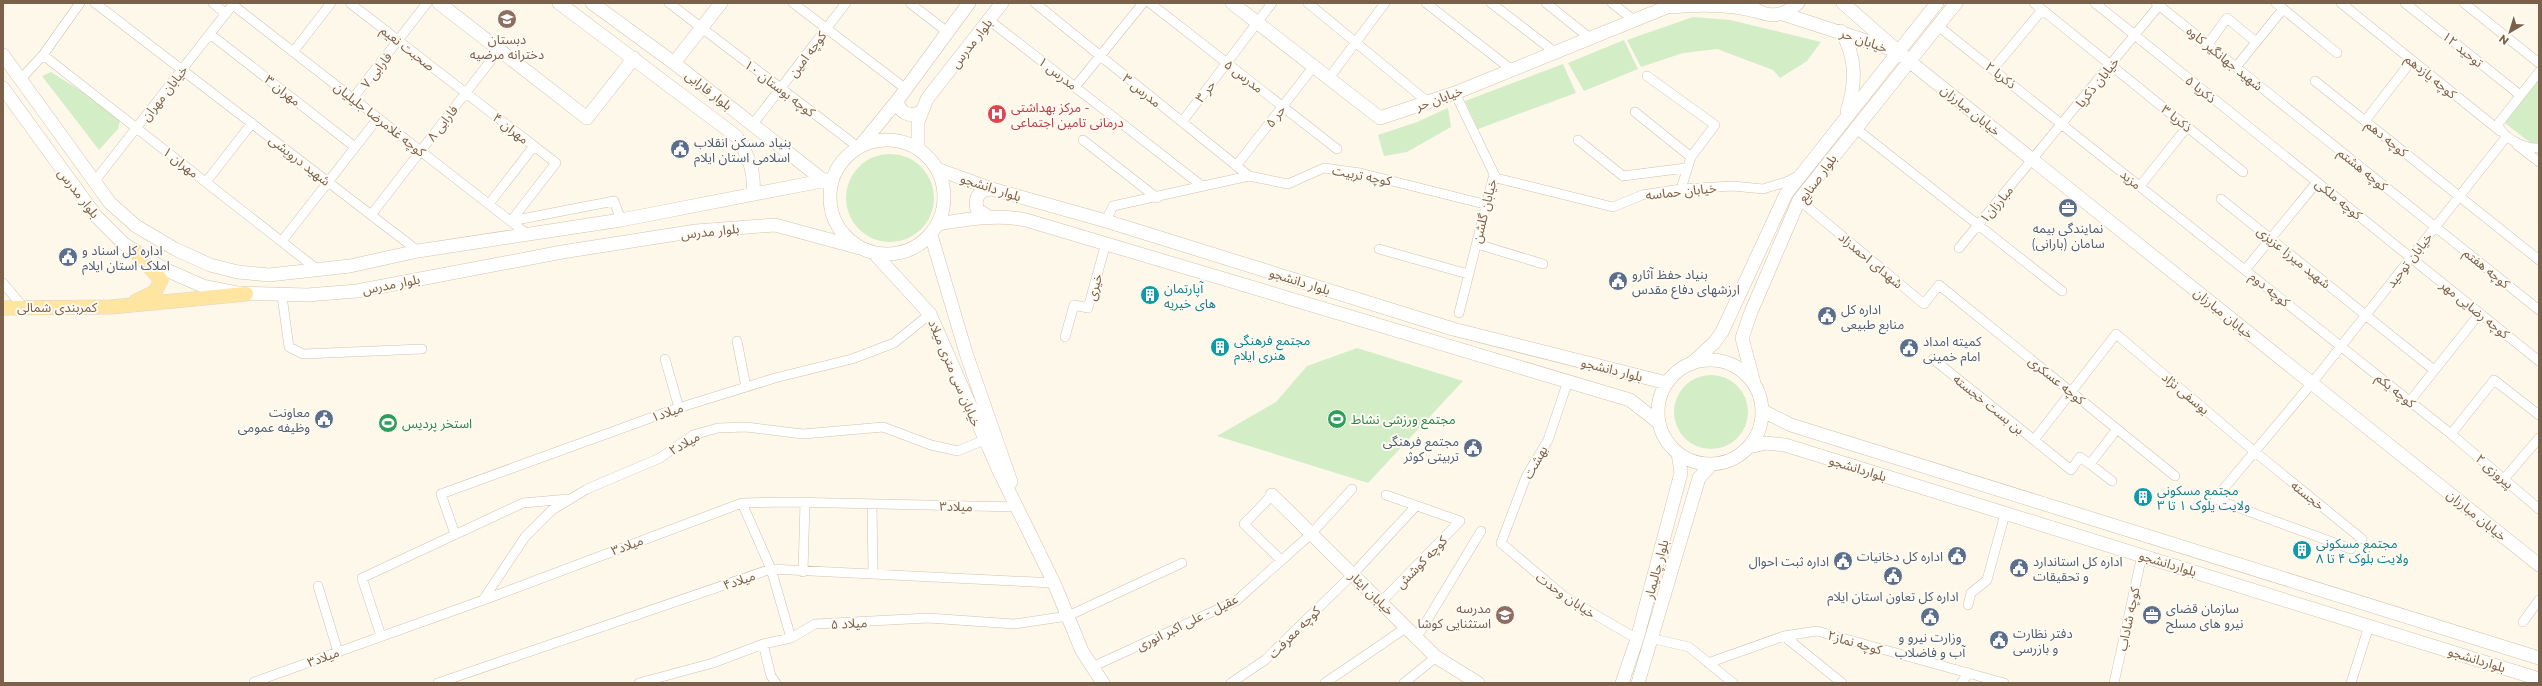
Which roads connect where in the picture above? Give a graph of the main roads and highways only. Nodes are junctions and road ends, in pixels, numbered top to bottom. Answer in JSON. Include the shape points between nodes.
{"nodes":[{"id":1,"x":439,"y":3,"type":"edge"},
{"id":2,"x":559,"y":3,"type":"edge"},
{"id":3,"x":592,"y":3,"type":"edge"},
{"id":4,"x":721,"y":3,"type":"edge"},
{"id":5,"x":969,"y":3,"type":"edge"},
{"id":6,"x":1002,"y":3,"type":"edge"},
{"id":7,"x":1232,"y":3,"type":"edge"},
{"id":8,"x":1748,"y":3,"type":"edge"},
{"id":9,"x":1798,"y":3,"type":"edge"},
{"id":10,"x":1843,"y":3,"type":"edge"},
{"id":11,"x":1937,"y":3,"type":"edge"},
{"id":12,"x":1956,"y":3,"type":"edge"},
{"id":13,"x":1674,"y":5,"type":"edge"},
{"id":14,"x":1760,"y":12,"type":"junction"},
{"id":15,"x":1783,"y":14,"type":"junction"},
{"id":16,"x":1841,"y":31,"type":"junction"},
{"id":17,"x":1898,"y":51,"type":"junction"},
{"id":18,"x":3,"y":55,"type":"edge"},
{"id":19,"x":634,"y":58,"type":"junction"},
{"id":20,"x":1909,"y":61,"type":"junction"},
{"id":21,"x":674,"y":64,"type":"junction"},
{"id":22,"x":3,"y":88,"type":"edge"},
{"id":23,"x":897,"y":101,"type":"junction"},
{"id":24,"x":737,"y":111,"type":"junction"},
{"id":25,"x":921,"y":112,"type":"junction"},
{"id":26,"x":1845,"y":118,"type":"junction"},
{"id":27,"x":725,"y":127,"type":"junction"},
{"id":28,"x":859,"y":147,"type":"junction"},
{"id":29,"x":918,"y":149,"type":"junction"},
{"id":30,"x":937,"y":169,"type":"junction"},
{"id":31,"x":828,"y":179,"type":"junction"},
{"id":32,"x":992,"y":189,"type":"junction"},
{"id":33,"x":753,"y":194,"type":"junction"},
{"id":34,"x":987,"y":216,"type":"junction"},
{"id":35,"x":557,"y":230,"type":"junction"},
{"id":36,"x":934,"y":230,"type":"junction"},
{"id":37,"x":527,"y":234,"type":"junction"},
{"id":38,"x":860,"y":248,"type":"junction"},
{"id":39,"x":135,"y":251,"type":"junction"},
{"id":40,"x":562,"y":252,"type":"junction"},
{"id":41,"x":874,"y":253,"type":"junction"},
{"id":42,"x":528,"y":258,"type":"junction"},
{"id":43,"x":246,"y":294,"type":"junction"},
{"id":44,"x":111,"y":307,"type":"junction"},
{"id":45,"x":3,"y":308,"type":"edge"},
{"id":46,"x":1691,"y":364,"type":"junction"},
{"id":47,"x":1667,"y":383,"type":"junction"},
{"id":48,"x":1754,"y":383,"type":"junction"},
{"id":49,"x":1763,"y":411,"type":"junction"},
{"id":50,"x":1659,"y":423,"type":"junction"},
{"id":51,"x":990,"y":438,"type":"junction"},
{"id":52,"x":1749,"y":447,"type":"junction"},
{"id":53,"x":1678,"y":453,"type":"junction"},
{"id":54,"x":1712,"y":464,"type":"junction"},
{"id":55,"x":1272,"y":495,"type":"road end"},
{"id":56,"x":2539,"y":565,"type":"edge"},
{"id":57,"x":1643,"y":639,"type":"junction"},
{"id":58,"x":2539,"y":658,"type":"edge"},
{"id":59,"x":2539,"y":678,"type":"edge"},
{"id":60,"x":1103,"y":683,"type":"edge"},
{"id":61,"x":1478,"y":683,"type":"edge"},
{"id":62,"x":1622,"y":683,"type":"edge"},
{"id":63,"x":1638,"y":683,"type":"edge"}],
"edges":[{"from":1,"to":19,"type":"main road","via":[[587,118]]},
{"from":2,"to":19,"type":"main road","name":"بلوار فارابی"},
{"from":3,"to":21,"type":"main road","name":"بلوار فارابی"},
{"from":4,"to":21,"type":"main road"},
{"from":5,"to":23,"type":"main road","name":"بلوار مدرس"},
{"from":6,"to":25,"type":"main road","name":"بلوار مدرس","via":[[927,99]]},
{"from":7,"to":13,"type":"main road","name":"خیابان حر","via":[[1380,118],[1455,93]]},
{"from":8,"to":14,"type":"main road"},
{"from":9,"to":15,"type":"main road"},
{"from":10,"to":17,"type":"main road","name":"خیابان حر"},
{"from":11,"to":17,"type":"main road","name":"بلوار صنایع"},
{"from":12,"to":20,"type":"main road","name":"بلوار صنایع"},
{"from":13,"to":14,"type":"main road","name":"خیابان حر","via":[[1738,6]]},
{"from":14,"to":15,"type":"main road","name":"خیابان حر"},
{"from":15,"to":16,"type":"main road","name":"خیابان حر"},
{"from":16,"to":17,"type":"main road","name":"خیابان حر"},
{"from":16,"to":26,"type":"main road","via":[[1849,45],[1855,77]]},
{"from":17,"to":20,"type":"main road","name":"خیابان مبارزان"},
{"from":17,"to":26,"type":"main road","name":"بلوار صنایع"},
{"from":18,"to":37,"type":"main road","name":"بلوار مدرس","via":[[110,203],[136,226],[175,249],[210,265],[238,272],[269,275],[318,270]]},
{"from":19,"to":27,"type":"main road","name":"بلوار فارابی"},
{"from":20,"to":48,"type":"main road","name":"بلوار صنایع","via":[[1799,200],[1742,338]]},
{"from":20,"to":56,"type":"main road","name":"خیابان مبارزان"},
{"from":21,"to":24,"type":"main road","name":"بلوار فارابی"},
{"from":22,"to":39,"type":"main road","name":"بلوار مدرس","via":[[96,216],[124,244]]},
{"from":23,"to":25,"type":"main road","via":[[901,111],[906,114],[916,115]]},
{"from":23,"to":28,"type":"main road","name":"بلوار مدرس"},
{"from":24,"to":27,"type":"main road"},
{"from":24,"to":31,"type":"main road","name":"بلوار فارابی"},
{"from":25,"to":29,"type":"main road","name":"بلوار مدرس","via":[[918,122]]},
{"from":26,"to":46,"type":"main road","name":"بلوار صنایع","via":[[1801,174],[1777,212],[1722,332]]},
{"from":27,"to":33,"type":"main road","name":"بلوار فارابی","via":[[736,136],[748,154],[754,176]]},
{"from":28,"to":29,"type":"main road","via":[[874,141],[889,140],[904,142]]},
{"from":28,"to":31,"type":"main road"},
{"from":29,"to":30,"type":"main road"},
{"from":30,"to":32,"type":"main road","name":"بلوار دانشجو"},
{"from":30,"to":36,"type":"main road","via":[[943,182],[945,196],[943,211]]},
{"from":31,"to":33,"type":"main road","name":"بلوار مدرس"},
{"from":31,"to":38,"type":"main road","via":[[831,211],[837,226]]},
{"from":32,"to":34,"type":"main road","via":[[986,189],[977,197],[977,209]]},
{"from":32,"to":47,"type":"main road","name":"بلوار دانشجو","via":[[1106,221],[1453,329]]},
{"from":33,"to":35,"type":"main road","name":"بلوار مدرس"},
{"from":34,"to":36,"type":"main road","name":"بلوار دانشجو"},
{"from":34,"to":50,"type":"main road","name":"بلوار دانشجو","via":[[1026,220],[1630,400]]},
{"from":35,"to":37,"type":"main road","name":"بلوار مدرس"},
{"from":35,"to":40,"type":"main road","via":[[551,235],[550,243],[555,250]]},
{"from":36,"to":41,"type":"main road","via":[[911,250],[886,255]]},
{"from":36,"to":51,"type":"main road","name":"خیابان سی متری میلاد"},
{"from":37,"to":42,"type":"main road","via":[[533,243],[532,254]]},
{"from":38,"to":40,"type":"main road","name":"بلوار مدرس","via":[[775,225],[696,231]]},
{"from":38,"to":41,"type":"main road"},
{"from":39,"to":43,"type":"main road","name":"بلوار مدرس","via":[[164,269],[203,286]]},
{"from":39,"to":44,"type":"main road","via":[[161,280],[156,292],[142,300]]},
{"from":40,"to":42,"type":"main road","name":"بلوار مدرس"},
{"from":41,"to":51,"type":"main road","name":"خیابان سی متری میلاد","via":[[930,314]]},
{"from":42,"to":43,"type":"main road","name":"بلوار مدرس","via":[[357,291],[282,296]]},
{"from":43,"to":44,"type":"main road"},
{"from":44,"to":45,"type":"main road","name":"کمربندی شمالی"},
{"from":46,"to":47,"type":"main road","via":[[1682,368]]},
{"from":46,"to":48,"type":"main road","via":[[1708,360],[1726,362],[1741,370]]},
{"from":47,"to":50,"type":"main road","via":[[1658,409]]},
{"from":48,"to":49,"type":"main road"},
{"from":49,"to":52,"type":"main road","via":[[1757,437]]},
{"from":49,"to":58,"type":"main road","name":"بلواردانشجو","via":[[1791,425]]},
{"from":50,"to":53,"type":"main road","via":[[1670,445]]},
{"from":51,"to":60,"type":"main road","name":"خیابان سی متری میلاد","via":[[1082,651]]},
{"from":52,"to":54,"type":"main road","via":[[1738,456]]},
{"from":52,"to":59,"type":"main road","name":"بلواردانشجو","via":[[1766,443],[1785,445]]},
{"from":53,"to":54,"type":"main road","via":[[1694,462]]},
{"from":53,"to":57,"type":"main road","name":"بلوار چالیمار","via":[[1681,473]]},
{"from":54,"to":57,"type":"main road","name":"بلوار چالیمار","via":[[1699,478]]},
{"from":55,"to":61,"type":"main road","name":"خیابان ایثار","via":[[1436,657]]},
{"from":57,"to":62,"type":"main road","name":"بلوار چالیمار"},
{"from":57,"to":63,"type":"main road","name":"بلوار چالیمار"}]}
